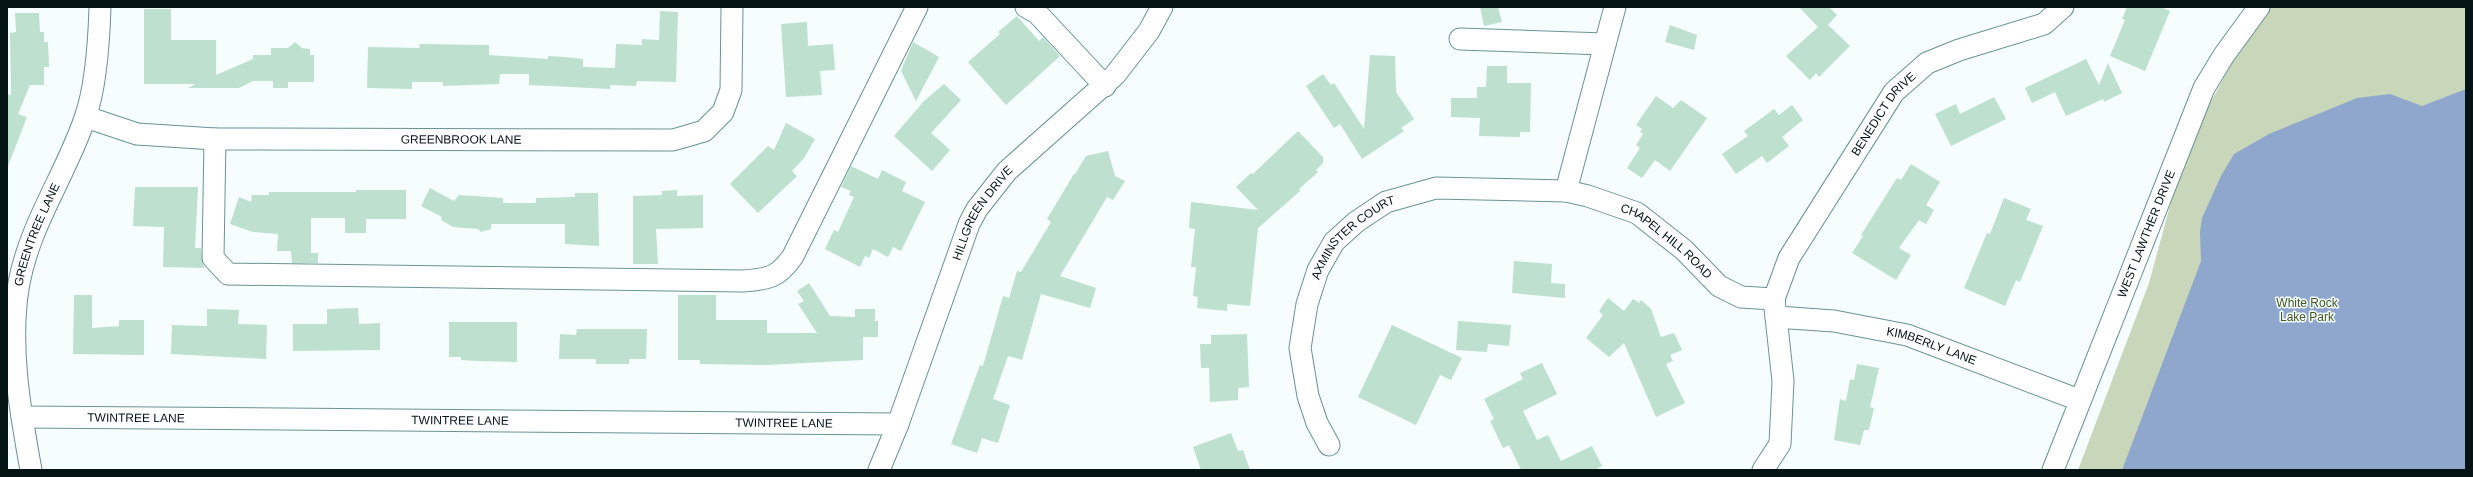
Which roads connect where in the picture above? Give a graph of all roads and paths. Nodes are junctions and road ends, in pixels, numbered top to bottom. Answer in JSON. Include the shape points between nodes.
{"nodes":[{"id":1,"x":100,"y":7,"type":"edge"},
{"id":2,"x":732,"y":7,"type":"edge"},
{"id":3,"x":917,"y":7,"type":"edge"},
{"id":4,"x":1026,"y":7,"type":"edge"},
{"id":5,"x":1162,"y":7,"type":"edge"},
{"id":6,"x":1615,"y":7,"type":"edge"},
{"id":7,"x":2063,"y":7,"type":"edge"},
{"id":8,"x":2259,"y":7,"type":"edge"},
{"id":9,"x":1460,"y":39,"type":"dead end"},
{"id":10,"x":1605,"y":44,"type":"junction"},
{"id":11,"x":1105,"y":86,"type":"junction"},
{"id":12,"x":86,"y":116,"type":"junction"},
{"id":13,"x":215,"y":139,"type":"junction"},
{"id":14,"x":1566,"y":191,"type":"junction"},
{"id":15,"x":1775,"y":308,"type":"junction"},
{"id":16,"x":2079,"y":400,"type":"junction"},
{"id":17,"x":22,"y":417,"type":"junction"},
{"id":18,"x":898,"y":424,"type":"junction"},
{"id":19,"x":1329,"y":445,"type":"dead end"},
{"id":20,"x":31,"y":470,"type":"edge"},
{"id":21,"x":880,"y":470,"type":"edge"},
{"id":22,"x":1763,"y":470,"type":"edge"},
{"id":23,"x":2052,"y":470,"type":"edge"}],
"edges":[{"from":1,"to":12,"type":"street","name":"GREENTREE LANE","via":[[99,43]]},
{"from":2,"to":13,"type":"street","name":"GREENBROOK LANE","via":[[731,90],[722,112],[704,131],[690,137],[673,140]]},
{"from":3,"to":13,"type":"street","via":[[793,256],[783,271],[763,280],[655,281],[228,274],[212,258]]},
{"from":4,"to":11,"type":"street","via":[[1037,12]]},
{"from":5,"to":11,"type":"street","name":"HILLGREEN DRIVE","via":[[1149,31]]},
{"from":6,"to":10,"type":"street"},
{"from":7,"to":15,"type":"street","name":"BENEDICT DRIVE","via":[[2044,24],[1959,50],[1927,63],[1894,92],[1789,258]]},
{"from":8,"to":16,"type":"street","name":"WEST LAWTHER DRIVE","via":[[2204,88]]},
{"from":9,"to":10,"type":"street"},
{"from":10,"to":14,"type":"street"},
{"from":11,"to":18,"type":"street","name":"HILLGREEN DRIVE","via":[[1007,171],[977,209],[969,224]]},
{"from":12,"to":13,"type":"street","name":"GREENBROOK LANE","via":[[137,134]]},
{"from":12,"to":17,"type":"street","name":"GREENTREE LANE","via":[[68,162],[32,235],[19,284],[15,339]]},
{"from":14,"to":15,"type":"street","name":"CHAPEL HILL ROAD","via":[[1637,213],[1684,250],[1719,286],[1741,297]]},
{"from":14,"to":19,"type":"street","name":"AXMINSTER COURT","via":[[1436,188],[1386,202],[1356,222],[1334,242],[1318,270],[1307,304],[1300,348],[1308,396],[1317,423]]},
{"from":15,"to":16,"type":"street","name":"KIMBERLY LANE","via":[[1907,335]]},
{"from":15,"to":22,"type":"street","via":[[1783,381],[1780,444]]},
{"from":16,"to":23,"type":"street","name":"WEST LAWTHER DRIVE"},
{"from":17,"to":18,"type":"street","name":"TWINTREE LANE"},
{"from":17,"to":20,"type":"street","name":"GREENTREE LANE"},
{"from":18,"to":21,"type":"street","name":"HILLGREEN DRIVE"}]}
